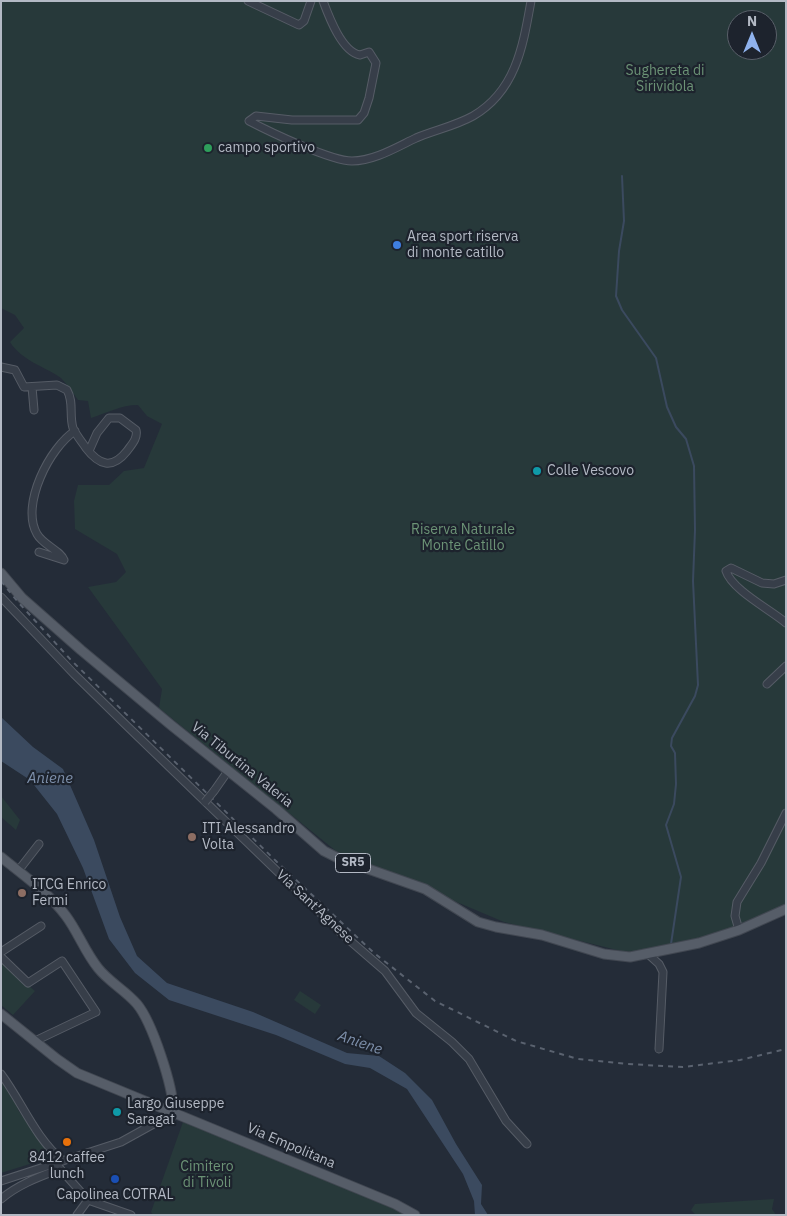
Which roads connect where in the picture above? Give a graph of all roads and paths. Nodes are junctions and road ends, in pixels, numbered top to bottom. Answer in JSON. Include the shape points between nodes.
{"nodes":[{"id":1,"x":248,"y":1,"type":"edge"},
{"id":2,"x":311,"y":1,"type":"edge"},
{"id":3,"x":323,"y":1,"type":"edge"},
{"id":4,"x":531,"y":1,"type":"edge"},
{"id":5,"x":1,"y":366,"type":"edge"},
{"id":6,"x":32,"y":387,"type":"junction"},
{"id":7,"x":34,"y":410,"type":"dead end"},
{"id":8,"x":75,"y":431,"type":"junction"},
{"id":9,"x":89,"y":451,"type":"junction"},
{"id":10,"x":39,"y":552,"type":"dead end"},
{"id":11,"x":1,"y":573,"type":"edge"},
{"id":12,"x":786,"y":580,"type":"edge"},
{"id":13,"x":1,"y":597,"type":"edge"},
{"id":14,"x":786,"y":622,"type":"edge"},
{"id":15,"x":786,"y":666,"type":"edge"},
{"id":16,"x":767,"y":684,"type":"dead end"},
{"id":17,"x":228,"y":771,"type":"junction"},
{"id":18,"x":205,"y":802,"type":"junction"},
{"id":19,"x":786,"y":813,"type":"edge"},
{"id":20,"x":39,"y":844,"type":"dead end"},
{"id":21,"x":1,"y":857,"type":"edge"},
{"id":22,"x":18,"y":871,"type":"junction"},
{"id":23,"x":786,"y":909,"type":"edge"},
{"id":24,"x":41,"y":926,"type":"dead end"},
{"id":25,"x":738,"y":930,"type":"junction"},
{"id":26,"x":1,"y":952,"type":"edge"},
{"id":27,"x":648,"y":954,"type":"junction"},
{"id":28,"x":1,"y":957,"type":"edge"},
{"id":29,"x":2,"y":1016,"type":"edge"},
{"id":30,"x":35,"y":1041,"type":"junction"},
{"id":31,"x":659,"y":1048,"type":"dead end"},
{"id":32,"x":1,"y":1074,"type":"edge"},
{"id":33,"x":173,"y":1111,"type":"junction"},
{"id":34,"x":527,"y":1144,"type":"dead end"},
{"id":35,"x":63,"y":1160,"type":"junction"},
{"id":36,"x":58,"y":1166,"type":"junction"},
{"id":37,"x":1,"y":1181,"type":"edge"},
{"id":38,"x":1,"y":1199,"type":"edge"},
{"id":39,"x":88,"y":1200,"type":"junction"},
{"id":40,"x":77,"y":1215,"type":"edge"},
{"id":41,"x":131,"y":1215,"type":"edge"},
{"id":42,"x":415,"y":1215,"type":"edge"}],
"edges":[{"from":1,"to":2,"type":"street","via":[[299,25],[304,22]]},
{"from":3,"to":4,"type":"street","via":[[333,28],[350,50],[360,55],[369,52],[376,63],[364,113],[358,120],[292,120],[256,116],[249,121],[295,142],[351,161],[365,160],[456,124],[490,102],[504,87],[522,52]]},
{"from":5,"to":6,"type":"street","via":[[15,370],[24,387]]},
{"from":6,"to":7,"type":"street"},
{"from":6,"to":8,"type":"street","via":[[57,385],[67,390]]},
{"from":8,"to":9,"type":"street"},
{"from":8,"to":10,"type":"street","via":[[52,454],[35,490],[31,507],[32,522],[38,536],[64,560]]},
{"from":9,"to":9,"type":"street","via":[[109,418],[118,417],[136,430],[134,441],[117,460],[100,462]]},
{"from":11,"to":17,"type":"main road","name":"Via Tiburtina Valeria","number":"SR5","via":[[36,610]]},
{"from":12,"to":14,"type":"street","via":[[765,584],[731,568],[726,571],[742,590]]},
{"from":13,"to":18,"type":"street","name":"Via Sant'Agnese","via":[[74,674]]},
{"from":15,"to":16,"type":"street"},
{"from":17,"to":18,"type":"street","bridge":true},
{"from":17,"to":27,"type":"main road","name":"Via Tiburtina Valeria","number":"SR5","via":[[332,856],[419,886],[478,922],[542,935],[614,956]]},
{"from":18,"to":34,"type":"street","name":"Via Sant'Agnese","via":[[385,971],[418,1015],[469,1059],[505,1118]]},
{"from":19,"to":25,"type":"street","via":[[737,902]]},
{"from":20,"to":22,"type":"street"},
{"from":21,"to":22,"type":"main road"},
{"from":22,"to":33,"type":"main road","via":[[50,897],[68,918],[98,969],[145,1015],[171,1093]]},
{"from":23,"to":25,"type":"main road","name":"Via Tiburtina Valeria","number":"SR5"},
{"from":24,"to":26,"type":"street"},
{"from":25,"to":27,"type":"main road","name":"Via Tiburtina Valeria","number":"SR5","via":[[694,945]]},
{"from":27,"to":31,"type":"street","via":[[661,967],[663,975]]},
{"from":28,"to":30,"type":"street","via":[[28,983],[62,962],[96,1012]]},
{"from":29,"to":30,"type":"main road","name":"Via Empolitana"},
{"from":30,"to":33,"type":"main road","name":"Via Empolitana","via":[[78,1072]]},
{"from":32,"to":35,"type":"street","via":[[27,1116]]},
{"from":33,"to":35,"type":"street","via":[[126,1140]]},
{"from":33,"to":42,"type":"main road","name":"Via Empolitana"},
{"from":35,"to":36,"type":"street"},
{"from":36,"to":37,"type":"street"},
{"from":36,"to":38,"type":"street","via":[[13,1189]]},
{"from":36,"to":39,"type":"street"},
{"from":39,"to":40,"type":"street"},
{"from":39,"to":41,"type":"street"}]}
